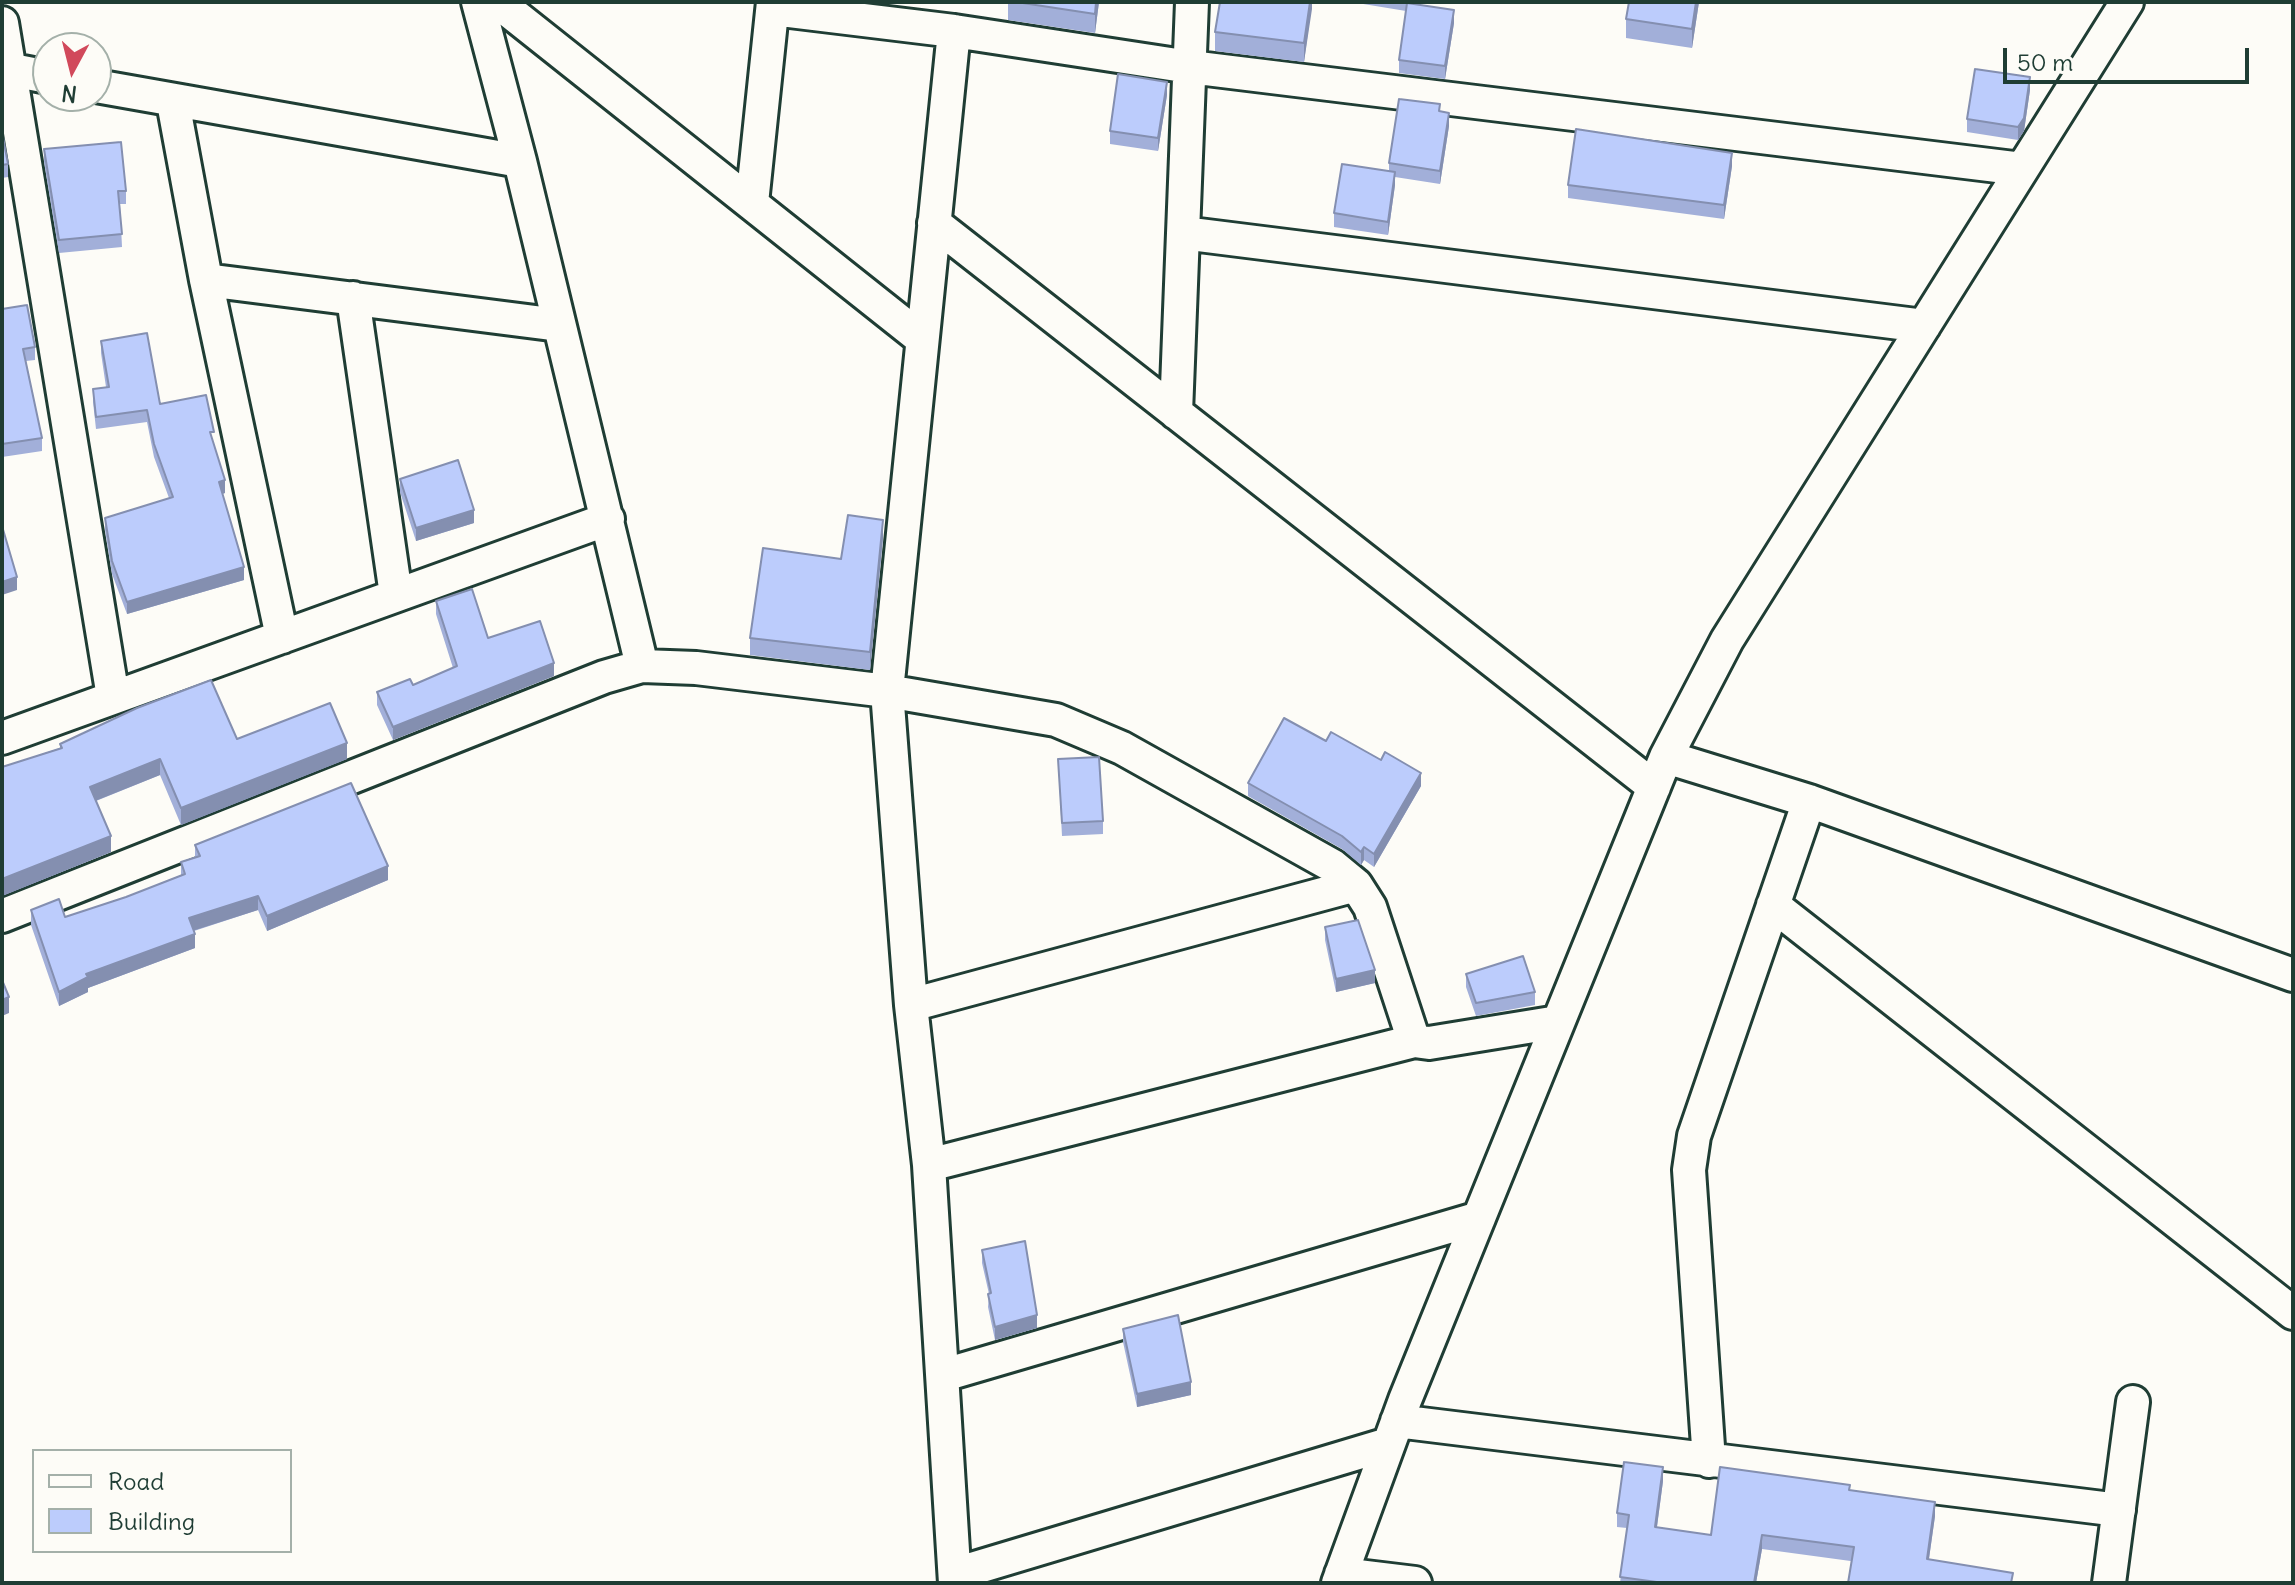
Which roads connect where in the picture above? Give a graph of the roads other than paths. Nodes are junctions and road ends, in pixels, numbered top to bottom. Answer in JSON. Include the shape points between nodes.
{"nodes":[{"id":1,"x":478,"y":2,"type":"edge"},
{"id":2,"x":492,"y":2,"type":"edge"},
{"id":3,"x":1192,"y":2,"type":"edge"},
{"id":4,"x":2127,"y":2,"type":"edge"},
{"id":5,"x":773,"y":5,"type":"edge"},
{"id":6,"x":2,"y":23,"type":"edge"},
{"id":7,"x":954,"y":31,"type":"junction"},
{"id":8,"x":1190,"y":67,"type":"junction"},
{"id":9,"x":6,"y":68,"type":"edge"},
{"id":10,"x":32,"y":74,"type":"edge"},
{"id":11,"x":112,"y":89,"type":"edge"},
{"id":12,"x":173,"y":102,"type":"junction"},
{"id":13,"x":520,"y":161,"type":"junction"},
{"id":14,"x":2022,"y":169,"type":"junction"},
{"id":15,"x":752,"y":203,"type":"junction"},
{"id":16,"x":934,"y":223,"type":"junction"},
{"id":17,"x":1183,"y":233,"type":"junction"},
{"id":18,"x":206,"y":280,"type":"junction"},
{"id":19,"x":353,"y":298,"type":"junction"},
{"id":20,"x":559,"y":325,"type":"junction"},
{"id":21,"x":1924,"y":326,"type":"junction"},
{"id":22,"x":922,"y":339,"type":"junction"},
{"id":23,"x":1176,"y":413,"type":"junction"},
{"id":24,"x":608,"y":519,"type":"junction"},
{"id":25,"x":396,"y":595,"type":"junction"},
{"id":26,"x":282,"y":637,"type":"junction"},
{"id":27,"x":642,"y":666,"type":"junction"},
{"id":28,"x":887,"y":691,"type":"junction"},
{"id":29,"x":113,"y":697,"type":"junction"},
{"id":30,"x":2,"y":738,"type":"edge"},
{"id":31,"x":1666,"y":757,"type":"junction"},
{"id":32,"x":1654,"y":787,"type":"junction"},
{"id":33,"x":1809,"y":801,"type":"junction"},
{"id":34,"x":1356,"y":885,"type":"junction"},
{"id":35,"x":1773,"y":905,"type":"junction"},
{"id":36,"x":2,"y":916,"type":"edge"},
{"id":37,"x":2293,"y":975,"type":"edge"},
{"id":38,"x":911,"y":1005,"type":"junction"},
{"id":39,"x":1558,"y":1022,"type":"junction"},
{"id":40,"x":1414,"y":1041,"type":"junction"},
{"id":41,"x":929,"y":1165,"type":"junction"},
{"id":42,"x":1479,"y":1218,"type":"junction"},
{"id":43,"x":2293,"y":1313,"type":"edge"},
{"id":44,"x":944,"y":1375,"type":"junction"},
{"id":45,"x":2133,"y":1402,"type":"dead end"},
{"id":46,"x":1393,"y":1433,"type":"junction"},
{"id":47,"x":1709,"y":1461,"type":"junction"},
{"id":48,"x":2119,"y":1510,"type":"junction"},
{"id":49,"x":955,"y":1579,"type":"edge"},
{"id":50,"x":1339,"y":1579,"type":"edge"},
{"id":51,"x":1415,"y":1583,"type":"edge"},
{"id":52,"x":2109,"y":1583,"type":"edge"}],
"edges":[{"from":1,"to":13,"type":"street"},
{"from":2,"to":15,"type":"street"},
{"from":3,"to":8,"type":"street"},
{"from":4,"to":14,"type":"street"},
{"from":5,"to":7,"type":"street"},
{"from":5,"to":15,"type":"street"},
{"from":6,"to":9,"type":"street"},
{"from":7,"to":8,"type":"street"},
{"from":7,"to":16,"type":"street"},
{"from":8,"to":14,"type":"street"},
{"from":8,"to":17,"type":"street"},
{"from":9,"to":10,"type":"street"},
{"from":9,"to":29,"type":"street"},
{"from":11,"to":12,"type":"street"},
{"from":12,"to":13,"type":"street"},
{"from":12,"to":18,"type":"street"},
{"from":13,"to":20,"type":"street"},
{"from":14,"to":21,"type":"street"},
{"from":15,"to":22,"type":"street"},
{"from":16,"to":22,"type":"street"},
{"from":16,"to":23,"type":"street"},
{"from":17,"to":21,"type":"street"},
{"from":17,"to":23,"type":"street"},
{"from":18,"to":19,"type":"street"},
{"from":18,"to":26,"type":"street"},
{"from":19,"to":20,"type":"street"},
{"from":19,"to":25,"type":"street"},
{"from":20,"to":24,"type":"street"},
{"from":21,"to":31,"type":"street","via":[[1727,640]]},
{"from":22,"to":28,"type":"street"},
{"from":23,"to":32,"type":"street"},
{"from":24,"to":25,"type":"street"},
{"from":24,"to":27,"type":"street"},
{"from":25,"to":26,"type":"street"},
{"from":26,"to":29,"type":"street"},
{"from":27,"to":28,"type":"street"},
{"from":27,"to":36,"type":"street"},
{"from":28,"to":34,"type":"street","via":[[1056,720],[1122,748],[1333,866]]},
{"from":28,"to":38,"type":"street"},
{"from":29,"to":30,"type":"street"},
{"from":31,"to":32,"type":"street"},
{"from":31,"to":33,"type":"street"},
{"from":32,"to":39,"type":"street"},
{"from":33,"to":35,"type":"street"},
{"from":33,"to":37,"type":"street"},
{"from":34,"to":38,"type":"street"},
{"from":34,"to":40,"type":"street","via":[[1370,907]]},
{"from":35,"to":43,"type":"street"},
{"from":35,"to":47,"type":"street","via":[[1694,1136],[1689,1170]]},
{"from":38,"to":41,"type":"street"},
{"from":39,"to":40,"type":"street"},
{"from":39,"to":42,"type":"street"},
{"from":40,"to":41,"type":"street"},
{"from":41,"to":44,"type":"street"},
{"from":42,"to":44,"type":"street"},
{"from":42,"to":46,"type":"street"},
{"from":44,"to":49,"type":"street"},
{"from":45,"to":48,"type":"street"},
{"from":46,"to":47,"type":"street"},
{"from":46,"to":49,"type":"street"},
{"from":46,"to":50,"type":"street"},
{"from":47,"to":48,"type":"street"},
{"from":48,"to":52,"type":"street"},
{"from":50,"to":51,"type":"street"}]}
